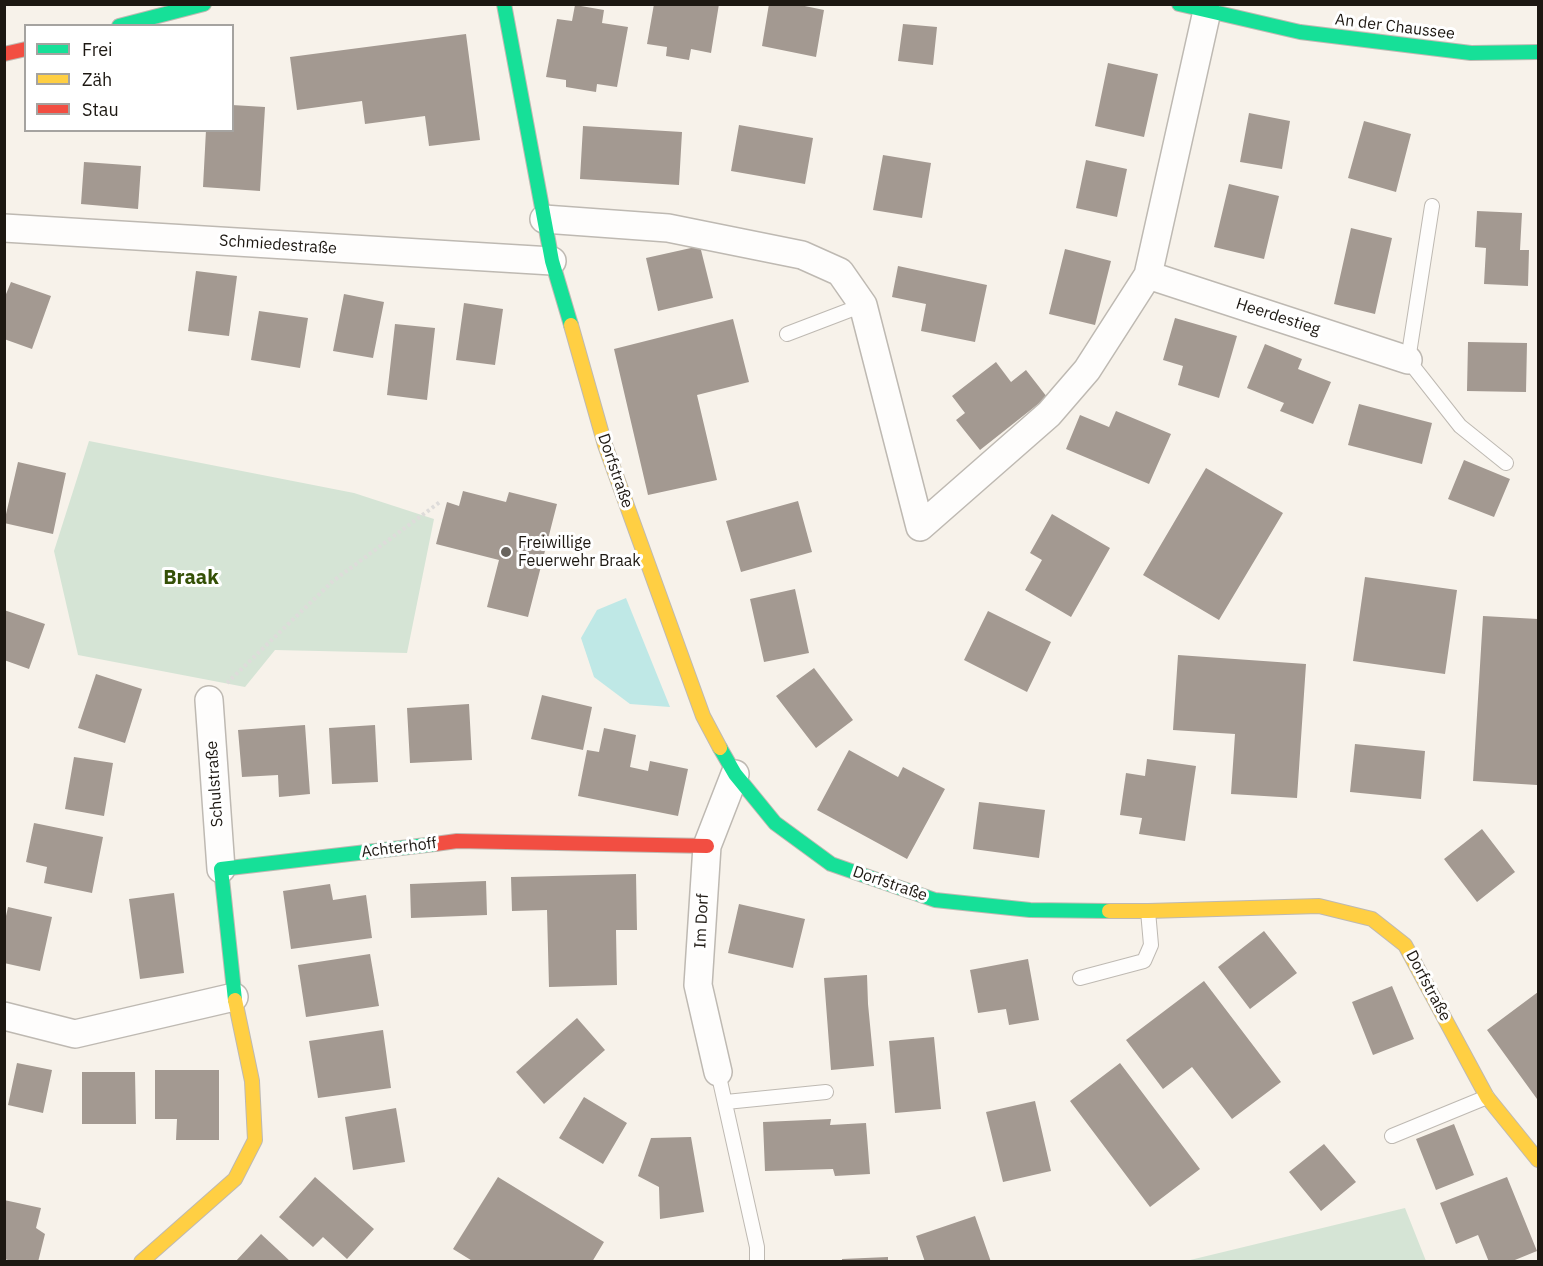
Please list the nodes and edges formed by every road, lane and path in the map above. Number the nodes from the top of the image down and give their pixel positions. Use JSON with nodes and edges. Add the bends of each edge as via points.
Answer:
{"nodes":[{"id":1,"x":204,"y":4,"type":"edge"},
{"id":2,"x":504,"y":4,"type":"edge"},
{"id":3,"x":1179,"y":4,"type":"edge"},
{"id":4,"x":1207,"y":11,"type":"junction"},
{"id":5,"x":127,"y":24,"type":"edge"},
{"id":6,"x":24,"y":49,"type":"edge"},
{"id":7,"x":1539,"y":52,"type":"edge"},
{"id":8,"x":4,"y":54,"type":"edge"},
{"id":9,"x":1432,"y":206,"type":"dead end"},
{"id":10,"x":544,"y":219,"type":"junction"},
{"id":11,"x":4,"y":228,"type":"edge"},
{"id":12,"x":552,"y":261,"type":"junction"},
{"id":13,"x":1148,"y":275,"type":"junction"},
{"id":14,"x":863,"y":305,"type":"junction"},
{"id":15,"x":787,"y":334,"type":"dead end"},
{"id":16,"x":1408,"y":360,"type":"junction"},
{"id":17,"x":1506,"y":463,"type":"dead end"},
{"id":18,"x":440,"y":502,"type":"dead end"},
{"id":19,"x":209,"y":700,"type":"joint"},
{"id":20,"x":735,"y":774,"type":"junction"},
{"id":21,"x":707,"y":846,"type":"junction"},
{"id":22,"x":221,"y":869,"type":"junction"},
{"id":23,"x":1148,"y":911,"type":"junction"},
{"id":24,"x":1080,"y":978,"type":"dead end"},
{"id":25,"x":234,"y":997,"type":"junction"},
{"id":26,"x":4,"y":1016,"type":"edge"},
{"id":27,"x":718,"y":1072,"type":"joint"},
{"id":28,"x":826,"y":1092,"type":"dead end"},
{"id":29,"x":1487,"y":1097,"type":"junction"},
{"id":30,"x":726,"y":1102,"type":"junction"},
{"id":31,"x":1392,"y":1136,"type":"dead end"},
{"id":32,"x":1539,"y":1160,"type":"edge"},
{"id":33,"x":141,"y":1262,"type":"edge"},
{"id":34,"x":757,"y":1262,"type":"edge"}],
"edges":[{"from":1,"to":5,"type":"street"},
{"from":2,"to":10,"type":"street","name":"Dorfstraße"},
{"from":3,"to":4,"type":"street","name":"An der Chaussee"},
{"from":4,"to":7,"type":"street","name":"An der Chaussee","via":[[1300,32],[1471,53]]},
{"from":4,"to":13,"type":"street"},
{"from":6,"to":8,"type":"street"},
{"from":9,"to":16,"type":"lane"},
{"from":10,"to":12,"type":"street","name":"Dorfstraße"},
{"from":10,"to":14,"type":"street","via":[[668,228],[801,255],[840,272]]},
{"from":11,"to":12,"type":"street","name":"Schmiedestraße"},
{"from":12,"to":20,"type":"street","name":"Dorfstraße","via":[[605,445],[703,716]]},
{"from":13,"to":14,"type":"street","via":[[1087,370],[1049,414],[920,527]]},
{"from":13,"to":16,"type":"street","name":"Heerdestieg"},
{"from":14,"to":15,"type":"lane"},
{"from":16,"to":17,"type":"lane","via":[[1460,426]]},
{"from":18,"to":19,"type":"path","via":[[333,581]]},
{"from":19,"to":22,"type":"street","name":"Schulstraße"},
{"from":20,"to":21,"type":"street","name":"Im Dorf"},
{"from":20,"to":23,"type":"street","name":"Dorfstraße","via":[[775,823],[831,864],[935,900],[1030,909]]},
{"from":21,"to":22,"type":"street","name":"Achterhoff","via":[[457,841]]},
{"from":21,"to":27,"type":"street","name":"Im Dorf","via":[[698,985]]},
{"from":22,"to":25,"type":"street"},
{"from":23,"to":24,"type":"lane","via":[[1151,945],[1144,961]]},
{"from":23,"to":29,"type":"street","name":"Dorfstraße","via":[[1319,906],[1372,919],[1406,945]]},
{"from":25,"to":26,"type":"street","via":[[75,1034]]},
{"from":25,"to":33,"type":"street","via":[[252,1081],[255,1140],[235,1179]]},
{"from":27,"to":30,"type":"lane"},
{"from":28,"to":30,"type":"lane"},
{"from":29,"to":31,"type":"lane"},
{"from":29,"to":32,"type":"street","name":"Dorfstraße"},
{"from":30,"to":34,"type":"lane"}]}
